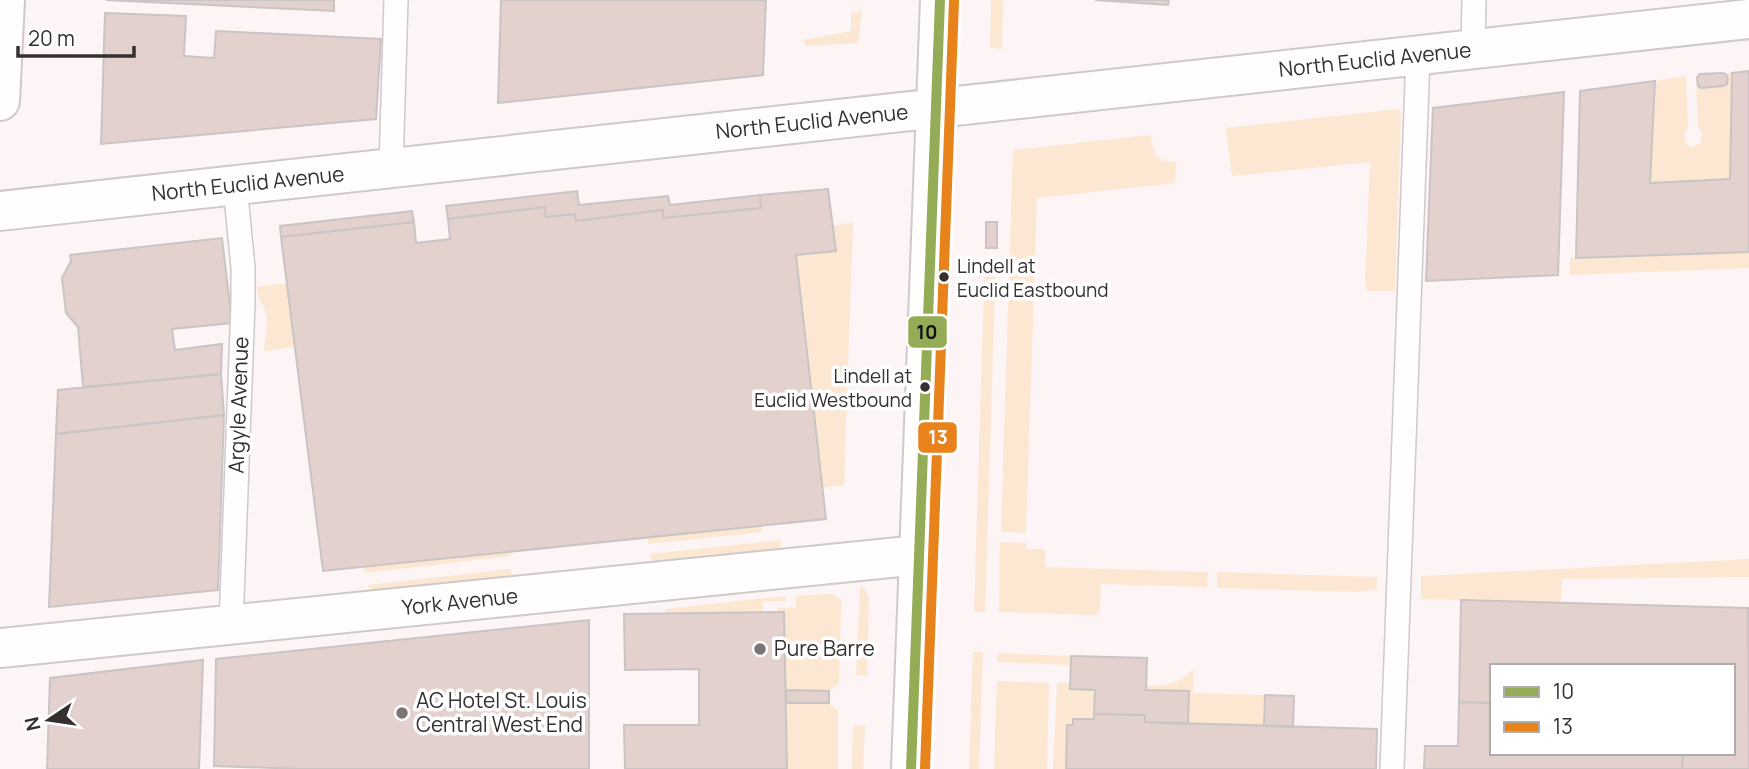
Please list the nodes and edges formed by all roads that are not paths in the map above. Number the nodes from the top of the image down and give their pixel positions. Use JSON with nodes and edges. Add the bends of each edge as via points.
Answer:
{"nodes":[{"id":1,"x":5,"y":0,"type":"edge"},
{"id":2,"x":396,"y":0,"type":"edge"},
{"id":3,"x":940,"y":0,"type":"edge"},
{"id":4,"x":1474,"y":0,"type":"edge"},
{"id":5,"x":1749,"y":19,"type":"edge"},
{"id":6,"x":1474,"y":49,"type":"junction"},
{"id":7,"x":1418,"y":55,"type":"junction"},
{"id":8,"x":0,"y":101,"type":"edge"},
{"id":9,"x":936,"y":108,"type":"junction"},
{"id":10,"x":391,"y":168,"type":"junction"},
{"id":11,"x":234,"y":185,"type":"junction"},
{"id":12,"x":0,"y":211,"type":"edge"},
{"id":13,"x":919,"y":555,"type":"junction"},
{"id":14,"x":231,"y":625,"type":"junction"},
{"id":15,"x":0,"y":648,"type":"edge"},
{"id":16,"x":911,"y":769,"type":"edge"},
{"id":17,"x":1392,"y":769,"type":"edge"}],
"edges":[{"from":1,"to":8,"type":"street"},
{"from":2,"to":10,"type":"lane"},
{"from":3,"to":9,"type":"street"},
{"from":4,"to":6,"type":"lane"},
{"from":5,"to":6,"type":"street","name":"North Euclid Avenue"},
{"from":6,"to":7,"type":"street","name":"North Euclid Avenue"},
{"from":7,"to":9,"type":"street","name":"North Euclid Avenue"},
{"from":7,"to":17,"type":"lane"},
{"from":9,"to":10,"type":"street","name":"North Euclid Avenue"},
{"from":9,"to":13,"type":"street"},
{"from":10,"to":11,"type":"street","name":"North Euclid Avenue"},
{"from":11,"to":12,"type":"street","name":"North Euclid Avenue"},
{"from":11,"to":14,"type":"lane","name":"Argyle Avenue","via":[[243,303]]},
{"from":13,"to":14,"type":"street","name":"York Avenue"},
{"from":13,"to":16,"type":"street"},
{"from":14,"to":15,"type":"street","name":"York Avenue"}]}
